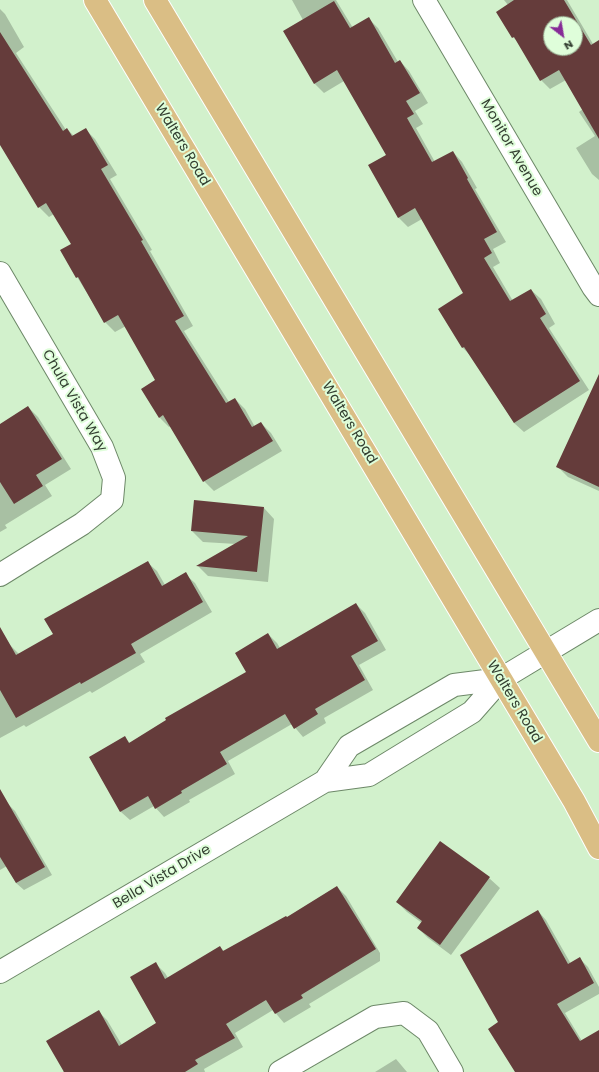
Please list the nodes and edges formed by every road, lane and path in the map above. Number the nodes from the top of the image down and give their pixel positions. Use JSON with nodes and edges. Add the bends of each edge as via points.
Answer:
{"nodes":[{"id":1,"x":95,"y":0,"type":"edge"},
{"id":2,"x":155,"y":0,"type":"edge"},
{"id":3,"x":424,"y":0,"type":"edge"},
{"id":4,"x":0,"y":273,"type":"edge"},
{"id":5,"x":599,"y":295,"type":"edge"},
{"id":6,"x":0,"y":575,"type":"edge"},
{"id":7,"x":599,"y":620,"type":"edge"},
{"id":8,"x":545,"y":652,"type":"junction"},
{"id":9,"x":501,"y":679,"type":"junction"},
{"id":10,"x":599,"y":741,"type":"edge"},
{"id":11,"x":325,"y":781,"type":"junction"},
{"id":12,"x":599,"y":848,"type":"edge"},
{"id":13,"x":0,"y":972,"type":"edge"},
{"id":14,"x":280,"y":1072,"type":"edge"},
{"id":15,"x":452,"y":1072,"type":"edge"}],
"edges":[{"from":1,"to":9,"type":"main road","name":"Walters Road"},
{"from":2,"to":8,"type":"main road"},
{"from":3,"to":5,"type":"street","name":"Monitor Avenue"},
{"from":4,"to":6,"type":"street","name":"Chula Vista Way","via":[[102,447],[114,478],[112,500],[82,524]]},
{"from":7,"to":8,"type":"street","name":"Bella Vista Drive"},
{"from":8,"to":9,"type":"street","name":"Bella Vista Drive"},
{"from":8,"to":10,"type":"main road"},
{"from":9,"to":11,"type":"street","name":"Bella Vista Drive","via":[[472,712],[368,774]]},
{"from":9,"to":11,"type":"street","name":"Bella Vista Drive","via":[[454,685],[349,746]]},
{"from":9,"to":12,"type":"main road","name":"Walters Road"},
{"from":11,"to":13,"type":"street","name":"Bella Vista Drive"},
{"from":14,"to":15,"type":"street","via":[[375,1017],[404,1013],[428,1031]]}]}
